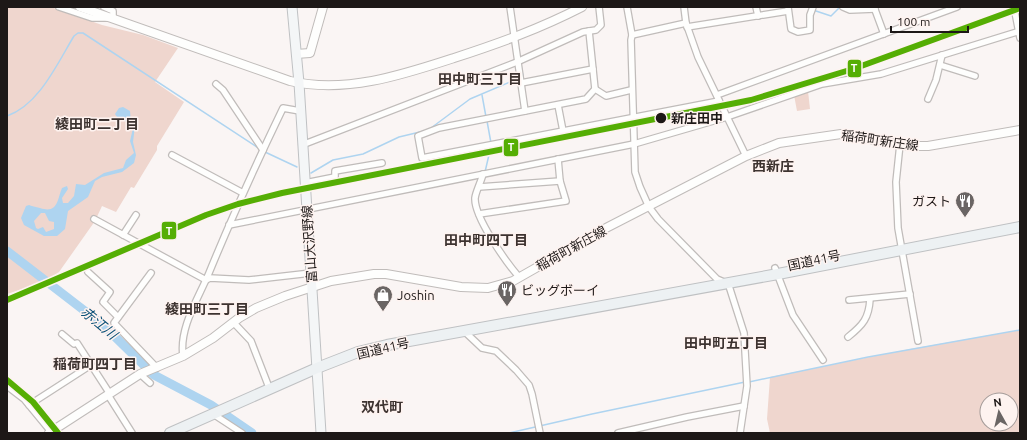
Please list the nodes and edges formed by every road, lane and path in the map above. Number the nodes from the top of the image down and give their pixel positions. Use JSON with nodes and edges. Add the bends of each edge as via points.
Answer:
{"nodes":[{"id":1,"x":59,"y":7,"type":"edge"},
{"id":2,"x":80,"y":7,"type":"edge"},
{"id":3,"x":108,"y":7,"type":"edge"},
{"id":4,"x":292,"y":7,"type":"edge"},
{"id":5,"x":323,"y":7,"type":"edge"},
{"id":6,"x":510,"y":7,"type":"edge"},
{"id":7,"x":582,"y":7,"type":"edge"},
{"id":8,"x":599,"y":7,"type":"edge"},
{"id":9,"x":627,"y":7,"type":"edge"},
{"id":10,"x":684,"y":7,"type":"edge"},
{"id":11,"x":756,"y":7,"type":"edge"},
{"id":12,"x":813,"y":7,"type":"edge"},
{"id":13,"x":843,"y":7,"type":"edge"},
{"id":14,"x":957,"y":7,"type":"edge"},
{"id":15,"x":1014,"y":7,"type":"edge"},
{"id":16,"x":874,"y":8,"type":"edge"},
{"id":17,"x":788,"y":9,"type":"edge"},
{"id":18,"x":758,"y":16,"type":"junction"},
{"id":19,"x":111,"y":19,"type":"junction"},
{"id":20,"x":686,"y":25,"type":"junction"},
{"id":21,"x":589,"y":32,"type":"junction"},
{"id":22,"x":884,"y":34,"type":"junction"},
{"id":23,"x":1020,"y":34,"type":"edge"},
{"id":24,"x":632,"y":35,"type":"junction"},
{"id":25,"x":514,"y":39,"type":"junction"},
{"id":26,"x":296,"y":54,"type":"junction"},
{"id":27,"x":942,"y":56,"type":"junction"},
{"id":28,"x":517,"y":62,"type":"junction"},
{"id":29,"x":940,"y":66,"type":"junction"},
{"id":30,"x":593,"y":69,"type":"junction"},
{"id":31,"x":975,"y":76,"type":"dead end"},
{"id":32,"x":299,"y":83,"type":"junction"},
{"id":33,"x":521,"y":83,"type":"junction"},
{"id":34,"x":216,"y":84,"type":"dead end"},
{"id":35,"x":595,"y":89,"type":"junction"},
{"id":36,"x":631,"y":90,"type":"junction"},
{"id":37,"x":718,"y":98,"type":"junction"},
{"id":38,"x":928,"y":99,"type":"dead end"},
{"id":39,"x":558,"y":105,"type":"junction"},
{"id":40,"x":300,"y":111,"type":"junction"},
{"id":41,"x":525,"y":111,"type":"junction"},
{"id":42,"x":727,"y":117,"type":"junction"},
{"id":43,"x":633,"y":118,"type":"junction"},
{"id":44,"x":1020,"y":130,"type":"edge"},
{"id":45,"x":563,"y":131,"type":"junction"},
{"id":46,"x":634,"y":144,"type":"junction"},
{"id":47,"x":900,"y":144,"type":"junction"},
{"id":48,"x":302,"y":145,"type":"junction"},
{"id":49,"x":263,"y":150,"type":"junction"},
{"id":50,"x":172,"y":155,"type":"dead end"},
{"id":51,"x":746,"y":156,"type":"junction"},
{"id":52,"x":558,"y":159,"type":"junction"},
{"id":53,"x":382,"y":163,"type":"dead end"},
{"id":54,"x":483,"y":174,"type":"junction"},
{"id":55,"x":560,"y":181,"type":"junction"},
{"id":56,"x":305,"y":183,"type":"junction"},
{"id":57,"x":479,"y":188,"type":"junction"},
{"id":58,"x":243,"y":193,"type":"junction"},
{"id":59,"x":649,"y":207,"type":"junction"},
{"id":60,"x":306,"y":210,"type":"junction"},
{"id":61,"x":479,"y":214,"type":"junction"},
{"id":62,"x":136,"y":215,"type":"dead end"},
{"id":63,"x":94,"y":219,"type":"dead end"},
{"id":64,"x":1020,"y":220,"type":"edge"},
{"id":65,"x":229,"y":225,"type":"junction"},
{"id":66,"x":1020,"y":227,"type":"edge"},
{"id":67,"x":123,"y":235,"type":"junction"},
{"id":68,"x":901,"y":246,"type":"junction"},
{"id":69,"x":776,"y":271,"type":"junction"},
{"id":70,"x":88,"y":272,"type":"dead end"},
{"id":71,"x":150,"y":273,"type":"dead end"},
{"id":72,"x":311,"y":273,"type":"junction"},
{"id":73,"x":519,"y":277,"type":"junction"},
{"id":74,"x":206,"y":280,"type":"junction"},
{"id":75,"x":722,"y":281,"type":"junction"},
{"id":76,"x":311,"y":288,"type":"junction"},
{"id":77,"x":910,"y":294,"type":"junction"},
{"id":78,"x":870,"y":299,"type":"junction"},
{"id":79,"x":849,"y":300,"type":"dead end"},
{"id":80,"x":118,"y":317,"type":"junction"},
{"id":81,"x":234,"y":323,"type":"junction"},
{"id":82,"x":464,"y":331,"type":"junction"},
{"id":83,"x":62,"y":334,"type":"dead end"},
{"id":84,"x":848,"y":338,"type":"dead end"},
{"id":85,"x":918,"y":341,"type":"dead end"},
{"id":86,"x":184,"y":356,"type":"junction"},
{"id":87,"x":823,"y":360,"type":"dead end"},
{"id":88,"x":91,"y":365,"type":"junction"},
{"id":89,"x":157,"y":368,"type":"junction"},
{"id":90,"x":317,"y":368,"type":"junction"},
{"id":91,"x":140,"y":374,"type":"junction"},
{"id":92,"x":150,"y":383,"type":"dead end"},
{"id":93,"x":7,"y":386,"type":"edge"},
{"id":94,"x":270,"y":390,"type":"junction"},
{"id":95,"x":109,"y":395,"type":"junction"},
{"id":96,"x":29,"y":405,"type":"junction"},
{"id":97,"x":744,"y":406,"type":"junction"},
{"id":98,"x":214,"y":414,"type":"junction"},
{"id":99,"x":50,"y":432,"type":"edge"},
{"id":100,"x":132,"y":433,"type":"edge"},
{"id":101,"x":170,"y":433,"type":"edge"},
{"id":102,"x":242,"y":433,"type":"edge"},
{"id":103,"x":321,"y":433,"type":"edge"},
{"id":104,"x":540,"y":433,"type":"edge"},
{"id":105,"x":618,"y":433,"type":"edge"},
{"id":106,"x":740,"y":433,"type":"edge"}],
"edges":[{"from":1,"to":19,"type":"street","via":[[92,18]]},
{"from":2,"to":19,"type":"main road"},
{"from":3,"to":19,"type":"street","via":[[113,11]]},
{"from":4,"to":26,"type":"main road","name":"富山大沢野線"},
{"from":5,"to":26,"type":"main road","via":[[310,53]]},
{"from":6,"to":25,"type":"street"},
{"from":7,"to":25,"type":"main road"},
{"from":8,"to":21,"type":"street","via":[[601,25]]},
{"from":9,"to":24,"type":"street"},
{"from":10,"to":20,"type":"street"},
{"from":11,"to":18,"type":"street"},
{"from":12,"to":17,"type":"street","via":[[810,14],[810,30],[798,32],[791,29]]},
{"from":13,"to":16,"type":"street","via":[[850,10]]},
{"from":14,"to":22,"type":"street"},
{"from":15,"to":23,"type":"street"},
{"from":16,"to":22,"type":"street"},
{"from":17,"to":18,"type":"street"},
{"from":18,"to":20,"type":"street"},
{"from":19,"to":32,"type":"main road"},
{"from":20,"to":24,"type":"street"},
{"from":20,"to":37,"type":"street"},
{"from":21,"to":28,"type":"street","via":[[582,32]]},
{"from":21,"to":30,"type":"street"},
{"from":22,"to":37,"type":"street"},
{"from":23,"to":27,"type":"street"},
{"from":24,"to":36,"type":"street"},
{"from":25,"to":28,"type":"street"},
{"from":25,"to":32,"type":"main road","via":[[383,79],[309,85]]},
{"from":26,"to":32,"type":"main road","name":"富山大沢野線"},
{"from":27,"to":29,"type":"street"},
{"from":27,"to":42,"type":"street","via":[[881,74],[822,84]]},
{"from":28,"to":33,"type":"street"},
{"from":28,"to":48,"type":"street"},
{"from":29,"to":31,"type":"street"},
{"from":29,"to":38,"type":"street"},
{"from":30,"to":33,"type":"street"},
{"from":30,"to":35,"type":"street"},
{"from":32,"to":40,"type":"main road","name":"富山大沢野線"},
{"from":33,"to":41,"type":"street"},
{"from":34,"to":49,"type":"street","via":[[223,90]]},
{"from":35,"to":36,"type":"street","via":[[606,96]]},
{"from":35,"to":39,"type":"street","via":[[586,99]]},
{"from":36,"to":43,"type":"street"},
{"from":37,"to":42,"type":"street"},
{"from":37,"to":43,"type":"street"},
{"from":39,"to":41,"type":"street"},
{"from":39,"to":45,"type":"street"},
{"from":40,"to":48,"type":"main road","name":"富山大沢野線"},
{"from":40,"to":49,"type":"street","via":[[283,108]]},
{"from":41,"to":45,"type":"street","via":[[439,128],[418,136],[422,158]]},
{"from":42,"to":46,"type":"street"},
{"from":42,"to":51,"type":"street"},
{"from":43,"to":45,"type":"street"},
{"from":43,"to":46,"type":"street"},
{"from":44,"to":47,"type":"main road","name":"稲荷町新庄線","via":[[928,146]]},
{"from":46,"to":52,"type":"street"},
{"from":46,"to":59,"type":"street","via":[[636,172]]},
{"from":47,"to":51,"type":"main road","name":"稲荷町新庄線","via":[[850,134],[827,135],[779,143]]},
{"from":47,"to":68,"type":"street","via":[[896,182]]},
{"from":48,"to":56,"type":"main road","name":"富山大沢野線"},
{"from":49,"to":58,"type":"street"},
{"from":50,"to":58,"type":"street"},
{"from":51,"to":59,"type":"main road","name":"稲荷町新庄線"},
{"from":52,"to":54,"type":"street"},
{"from":52,"to":55,"type":"street"},
{"from":53,"to":56,"type":"street","via":[[335,172],[336,177]]},
{"from":54,"to":57,"type":"street"},
{"from":54,"to":60,"type":"street"},
{"from":55,"to":57,"type":"street"},
{"from":55,"to":61,"type":"street","via":[[566,201]]},
{"from":56,"to":60,"type":"main road","name":"富山大沢野線"},
{"from":57,"to":61,"type":"street","via":[[475,198]]},
{"from":58,"to":65,"type":"street"},
{"from":59,"to":73,"type":"main road","name":"稲荷町新庄線"},
{"from":59,"to":75,"type":"street","via":[[658,219]]},
{"from":60,"to":65,"type":"street"},
{"from":60,"to":72,"type":"main road","name":"富山大沢野線"},
{"from":61,"to":73,"type":"street","via":[[498,249]]},
{"from":62,"to":67,"type":"street"},
{"from":63,"to":67,"type":"street"},
{"from":64,"to":68,"type":"highway","name":"国道41号"},
{"from":65,"to":74,"type":"street"},
{"from":66,"to":68,"type":"highway","name":"国道41号"},
{"from":67,"to":74,"type":"street"},
{"from":68,"to":69,"type":"highway","name":"国道41号"},
{"from":68,"to":77,"type":"street"},
{"from":69,"to":75,"type":"highway","name":"国道41号"},
{"from":69,"to":87,"type":"street","via":[[793,315]]},
{"from":70,"to":80,"type":"street","via":[[110,292],[103,302]]},
{"from":71,"to":80,"type":"street"},
{"from":72,"to":74,"type":"street","via":[[249,280]]},
{"from":72,"to":76,"type":"main road","name":"富山大沢野線"},
{"from":73,"to":76,"type":"main road","name":"稲荷町新庄線","via":[[488,288],[460,287],[404,276],[374,274],[331,281]]},
{"from":74,"to":86,"type":"street","via":[[188,321],[182,346]]},
{"from":75,"to":82,"type":"highway","name":"国道41号"},
{"from":75,"to":97,"type":"street","via":[[744,333],[748,386]]},
{"from":76,"to":81,"type":"main road","name":"稲荷町新庄線","via":[[256,308]]},
{"from":76,"to":90,"type":"main road","name":"富山大沢野線"},
{"from":77,"to":78,"type":"street"},
{"from":77,"to":85,"type":"street"},
{"from":78,"to":79,"type":"street"},
{"from":78,"to":84,"type":"street","via":[[869,312],[860,328]]},
{"from":80,"to":89,"type":"street","via":[[114,323]]},
{"from":81,"to":86,"type":"main road","name":"稲荷町新庄線"},
{"from":81,"to":94,"type":"street","via":[[251,341]]},
{"from":82,"to":90,"type":"highway","name":"国道41号","via":[[358,352]]},
{"from":82,"to":104,"type":"street","via":[[482,348],[496,351],[529,385]]},
{"from":83,"to":88,"type":"street","via":[[74,344],[77,343]]},
{"from":86,"to":89,"type":"main road","name":"稲荷町新庄線"},
{"from":88,"to":95,"type":"street"},
{"from":88,"to":96,"type":"street"},
{"from":89,"to":91,"type":"main road","name":"稲荷町新庄線"},
{"from":90,"to":94,"type":"highway","name":"国道41号"},
{"from":90,"to":103,"type":"main road","name":"富山大沢野線"},
{"from":91,"to":92,"type":"street"},
{"from":91,"to":95,"type":"main road","name":"稲荷町新庄線"},
{"from":93,"to":96,"type":"street"},
{"from":94,"to":98,"type":"highway","name":"国道41号"},
{"from":95,"to":99,"type":"main road","name":"稲荷町新庄線"},
{"from":95,"to":100,"type":"street"},
{"from":96,"to":99,"type":"street"},
{"from":97,"to":105,"type":"street"},
{"from":97,"to":106,"type":"street"},
{"from":98,"to":101,"type":"highway","name":"国道41号"},
{"from":98,"to":102,"type":"street"}]}
